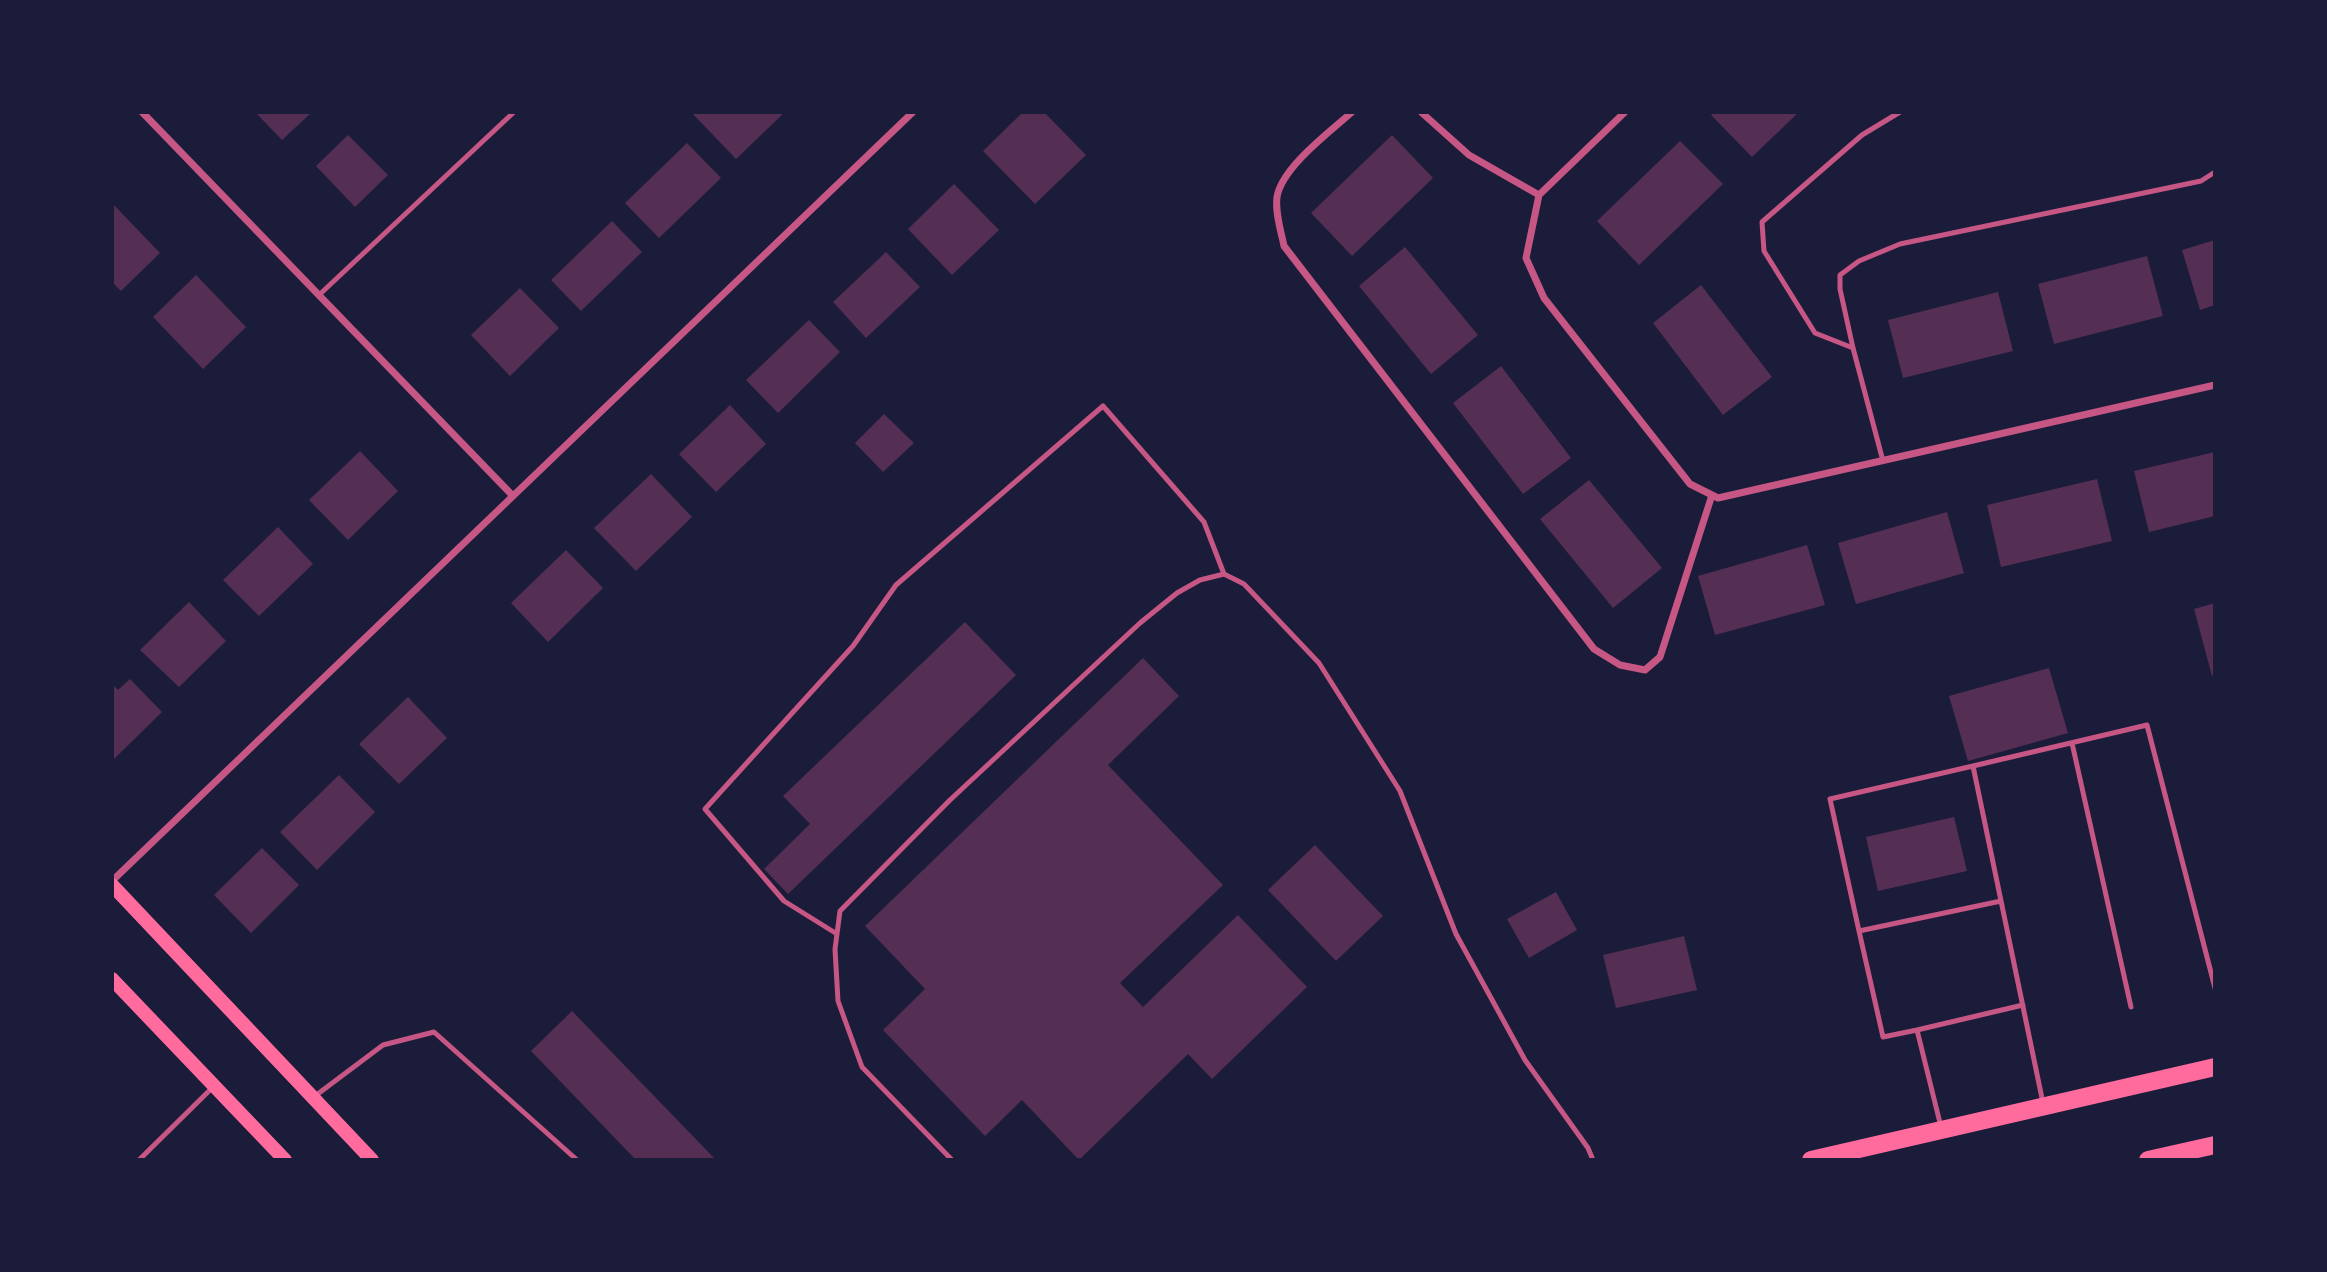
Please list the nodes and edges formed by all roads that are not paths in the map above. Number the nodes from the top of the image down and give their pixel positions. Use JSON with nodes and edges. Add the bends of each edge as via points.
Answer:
{"nodes":[{"id":1,"x":142,"y":112,"type":"edge"},
{"id":2,"x":514,"y":112,"type":"edge"},
{"id":3,"x":1352,"y":112,"type":"edge"},
{"id":4,"x":1421,"y":112,"type":"edge"},
{"id":5,"x":1625,"y":112,"type":"edge"},
{"id":6,"x":1900,"y":112,"type":"edge"},
{"id":7,"x":909,"y":113,"type":"edge"},
{"id":8,"x":2215,"y":172,"type":"edge"},
{"id":9,"x":1539,"y":195,"type":"junction"},
{"id":10,"x":319,"y":295,"type":"junction"},
{"id":11,"x":1853,"y":348,"type":"junction"},
{"id":12,"x":2215,"y":385,"type":"edge"},
{"id":13,"x":1883,"y":461,"type":"junction"},
{"id":14,"x":1712,"y":495,"type":"junction"},
{"id":15,"x":513,"y":496,"type":"junction"},
{"id":16,"x":1224,"y":574,"type":"junction"},
{"id":17,"x":2072,"y":743,"type":"junction"},
{"id":18,"x":1973,"y":766,"type":"junction"},
{"id":19,"x":112,"y":883,"type":"edge"},
{"id":20,"x":2001,"y":901,"type":"junction"},
{"id":21,"x":1859,"y":931,"type":"junction"},
{"id":22,"x":837,"y":934,"type":"junction"},
{"id":23,"x":112,"y":979,"type":"edge"},
{"id":24,"x":2215,"y":988,"type":"edge"},
{"id":25,"x":2023,"y":1005,"type":"junction"},
{"id":26,"x":2131,"y":1007,"type":"dead end"},
{"id":27,"x":1917,"y":1030,"type":"junction"},
{"id":28,"x":2215,"y":1067,"type":"edge"},
{"id":29,"x":214,"y":1086,"type":"junction"},
{"id":30,"x":312,"y":1098,"type":"junction"},
{"id":31,"x":2044,"y":1107,"type":"junction"},
{"id":32,"x":1942,"y":1130,"type":"junction"},
{"id":33,"x":2215,"y":1145,"type":"edge"},
{"id":34,"x":139,"y":1160,"type":"edge"},
{"id":35,"x":285,"y":1160,"type":"edge"},
{"id":36,"x":372,"y":1160,"type":"edge"},
{"id":37,"x":577,"y":1160,"type":"edge"},
{"id":38,"x":952,"y":1160,"type":"edge"},
{"id":39,"x":1593,"y":1160,"type":"edge"},
{"id":40,"x":1811,"y":1160,"type":"edge"},
{"id":41,"x":2148,"y":1160,"type":"edge"}],
"edges":[{"from":1,"to":10,"type":"street"},
{"from":2,"to":10,"type":"lane"},
{"from":3,"to":14,"type":"street","via":[[1285,177],[1277,197],[1284,246],[1594,649],[1620,664],[1645,670],[1660,657]]},
{"from":4,"to":9,"type":"street","via":[[1469,155]]},
{"from":5,"to":9,"type":"street"},
{"from":6,"to":11,"type":"lane","via":[[1862,135],[1762,222],[1764,251],[1815,333]]},
{"from":7,"to":15,"type":"street"},
{"from":8,"to":11,"type":"lane","via":[[2201,181],[1900,244],[1859,261],[1840,275]]},
{"from":9,"to":14,"type":"street","via":[[1526,258],[1544,298],[1690,484]]},
{"from":10,"to":15,"type":"street"},
{"from":11,"to":13,"type":"lane"},
{"from":12,"to":13,"type":"street"},
{"from":13,"to":14,"type":"street","via":[[1718,498]]},
{"from":15,"to":19,"type":"street"},
{"from":16,"to":22,"type":"lane","via":[[1177,593],[1129,632],[854,897],[841,911]]},
{"from":16,"to":22,"type":"lane","via":[[1204,522],[1103,406],[896,585],[853,646],[705,809],[784,901]]},
{"from":16,"to":39,"type":"lane","via":[[1244,584],[1319,663],[1400,791],[1456,934],[1525,1060]]},
{"from":17,"to":18,"type":"lane"},
{"from":17,"to":24,"type":"lane","via":[[2147,725]]},
{"from":17,"to":26,"type":"lane"},
{"from":18,"to":20,"type":"lane"},
{"from":18,"to":21,"type":"lane","via":[[1830,799]]},
{"from":19,"to":30,"type":"main road"},
{"from":20,"to":21,"type":"lane"},
{"from":20,"to":25,"type":"lane"},
{"from":21,"to":27,"type":"lane","via":[[1883,1037]]},
{"from":22,"to":38,"type":"lane","via":[[838,1001],[862,1067]]},
{"from":23,"to":29,"type":"main road"},
{"from":25,"to":27,"type":"lane"},
{"from":25,"to":31,"type":"lane"},
{"from":27,"to":32,"type":"lane"},
{"from":28,"to":31,"type":"main road"},
{"from":29,"to":34,"type":"lane"},
{"from":29,"to":35,"type":"main road"},
{"from":30,"to":36,"type":"main road"},
{"from":30,"to":37,"type":"lane","via":[[383,1045],[434,1032]]},
{"from":31,"to":32,"type":"main road"},
{"from":32,"to":40,"type":"main road"},
{"from":33,"to":41,"type":"main road"}]}
